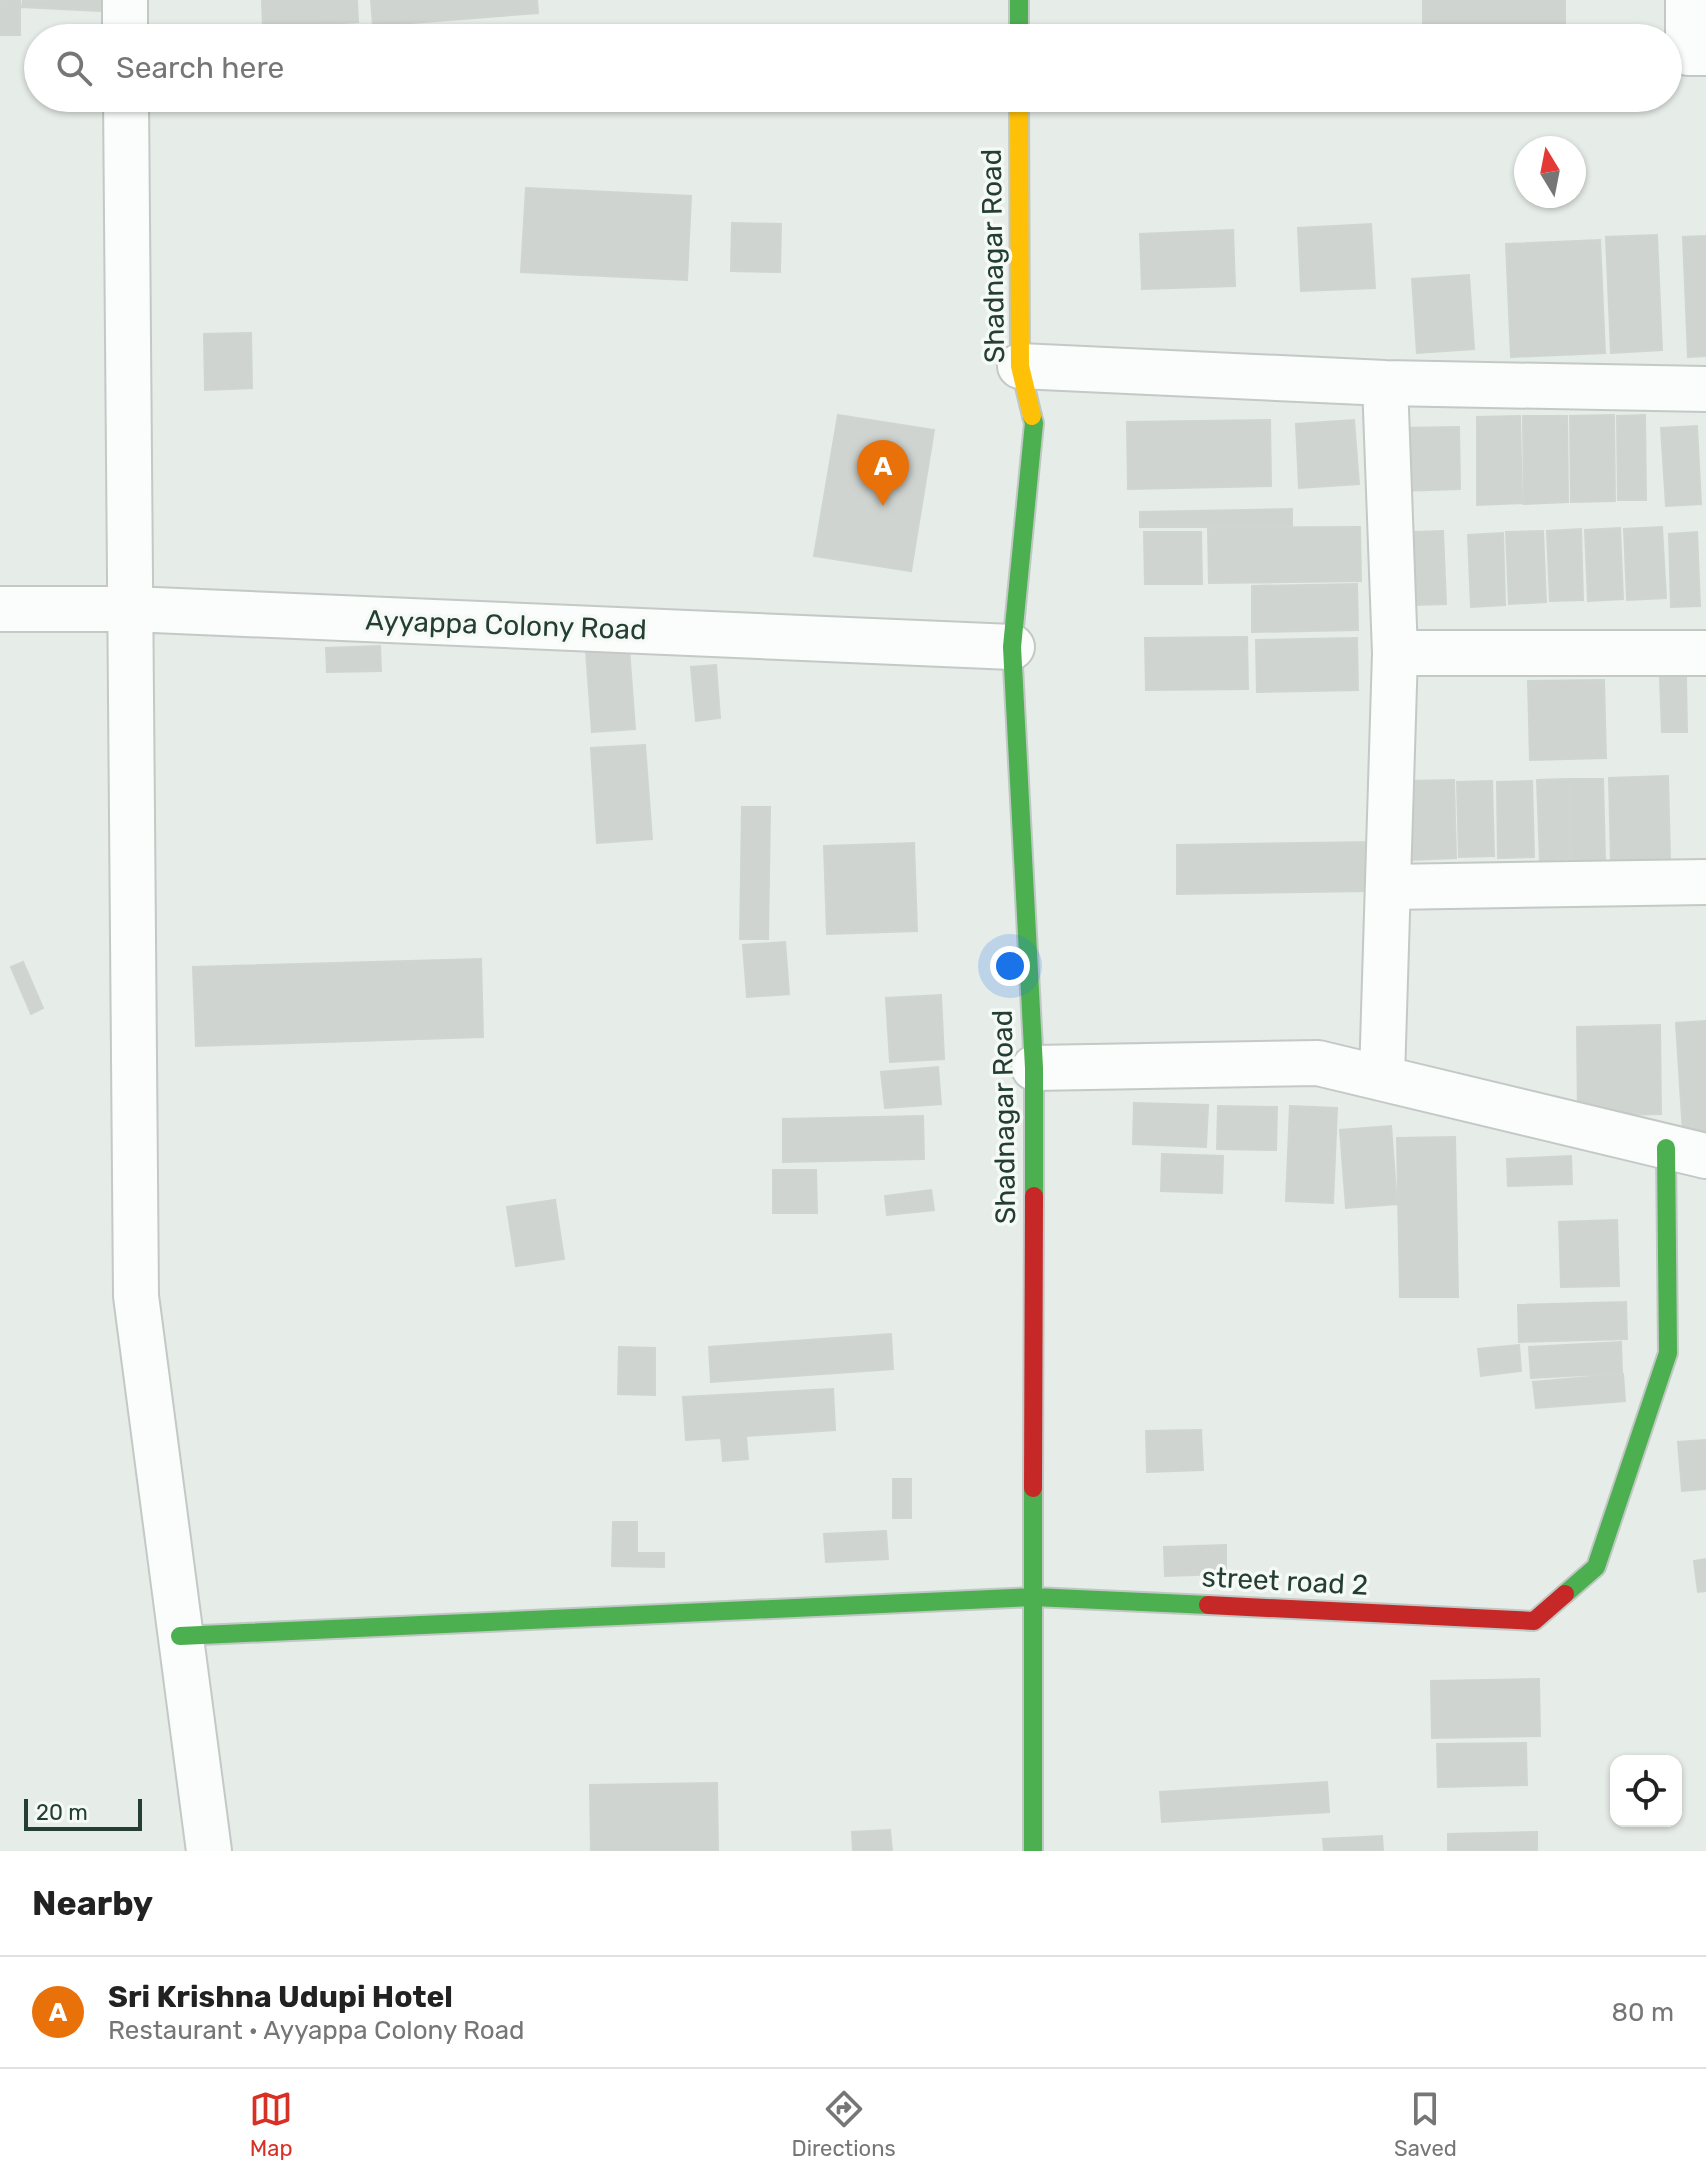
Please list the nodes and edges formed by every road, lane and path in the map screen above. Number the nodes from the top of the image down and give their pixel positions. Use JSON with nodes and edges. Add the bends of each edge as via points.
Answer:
{"nodes":[{"id":1,"x":125,"y":0,"type":"edge"},
{"id":2,"x":1019,"y":0,"type":"edge"},
{"id":3,"x":1688,"y":0,"type":"edge"},
{"id":4,"x":125,"y":24,"type":"edge"},
{"id":5,"x":1019,"y":24,"type":"edge"},
{"id":6,"x":1706,"y":53,"type":"edge"},
{"id":7,"x":126,"y":112,"type":"edge"},
{"id":8,"x":1019,"y":112,"type":"edge"},
{"id":9,"x":1020,"y":366,"type":"junction"},
{"id":10,"x":1385,"y":383,"type":"junction"},
{"id":11,"x":1706,"y":389,"type":"edge"},
{"id":12,"x":0,"y":609,"type":"edge"},
{"id":13,"x":131,"y":609,"type":"junction"},
{"id":14,"x":1012,"y":647,"type":"junction"},
{"id":15,"x":1395,"y":653,"type":"junction"},
{"id":16,"x":1706,"y":653,"type":"edge"},
{"id":17,"x":1706,"y":882,"type":"edge"},
{"id":18,"x":1388,"y":887,"type":"junction"},
{"id":19,"x":1034,"y":1068,"type":"junction"},
{"id":20,"x":1382,"y":1077,"type":"junction"},
{"id":21,"x":1686,"y":1152,"type":"edge"},
{"id":22,"x":1034,"y":1597,"type":"junction"},
{"id":23,"x":180,"y":1636,"type":"junction"},
{"id":24,"x":209,"y":1851,"type":"edge"},
{"id":25,"x":1033,"y":1851,"type":"edge"}],
"edges":[{"from":1,"to":4,"type":"street"},
{"from":2,"to":5,"type":"street"},
{"from":3,"to":6,"type":"street","via":[[1688,53]]},
{"from":7,"to":13,"type":"street"},
{"from":8,"to":9,"type":"street","name":"Shadnagar Road"},
{"from":9,"to":10,"type":"street"},
{"from":9,"to":14,"type":"street","name":"Shadnagar Road","via":[[1034,423]]},
{"from":10,"to":11,"type":"street"},
{"from":10,"to":15,"type":"street"},
{"from":12,"to":13,"type":"street","name":"Ayyappa Colony Road"},
{"from":13,"to":14,"type":"street","name":"Ayyappa Colony Road"},
{"from":13,"to":23,"type":"street","via":[[136,1296]]},
{"from":14,"to":19,"type":"street","name":"Shadnagar Road"},
{"from":15,"to":16,"type":"street"},
{"from":15,"to":18,"type":"street"},
{"from":17,"to":18,"type":"street"},
{"from":18,"to":20,"type":"street"},
{"from":19,"to":20,"type":"street","via":[[1318,1063]]},
{"from":19,"to":22,"type":"street","name":"Shadnagar Road"},
{"from":20,"to":21,"type":"street"},
{"from":21,"to":22,"type":"street","name":"street road 2","via":[[1668,1353],[1596,1567],[1534,1621]]},
{"from":22,"to":23,"type":"street","name":"street road 2"},
{"from":22,"to":25,"type":"street","name":"Shadnagar Road"},
{"from":23,"to":24,"type":"street"}]}
